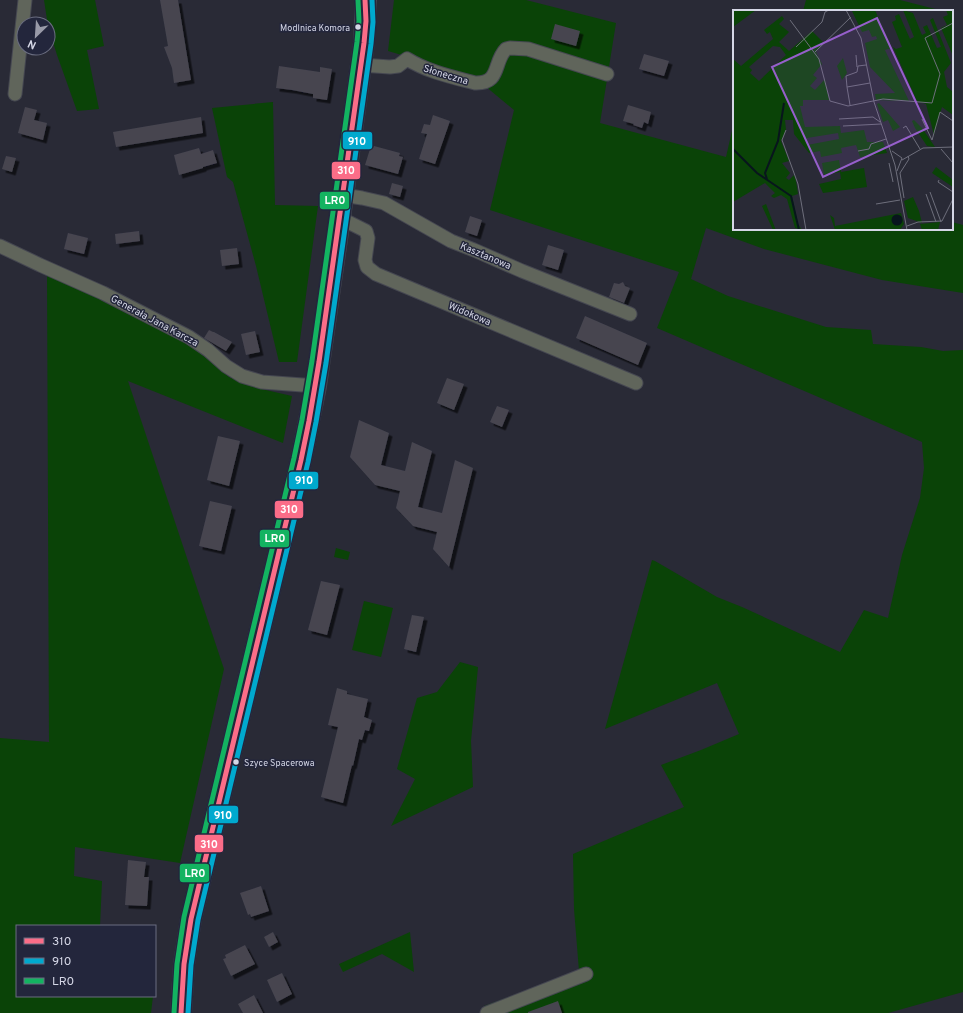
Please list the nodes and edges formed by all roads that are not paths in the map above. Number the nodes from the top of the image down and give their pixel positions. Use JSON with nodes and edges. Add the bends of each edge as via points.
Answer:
{"nodes":[{"id":1,"x":25,"y":0,"type":"edge"},
{"id":2,"x":366,"y":0,"type":"edge"},
{"id":3,"x":361,"y":65,"type":"junction"},
{"id":4,"x":607,"y":74,"type":"dead end"},
{"id":5,"x":15,"y":94,"type":"dead end"},
{"id":6,"x":343,"y":195,"type":"junction"},
{"id":7,"x":340,"y":218,"type":"junction"},
{"id":8,"x":0,"y":246,"type":"edge"},
{"id":9,"x":630,"y":314,"type":"dead end"},
{"id":10,"x":636,"y":382,"type":"dead end"},
{"id":11,"x":316,"y":386,"type":"junction"},
{"id":12,"x":586,"y":974,"type":"dead end"},
{"id":13,"x":181,"y":1013,"type":"edge"},
{"id":14,"x":487,"y":1013,"type":"edge"}],
"edges":[{"from":1,"to":5,"type":"street"},
{"from":2,"to":3,"type":"main road"},
{"from":3,"to":4,"type":"street","name":"Słoneczna","via":[[398,66],[407,59],[436,73],[481,83],[491,79],[495,74],[502,53],[506,49],[520,48]]},
{"from":3,"to":6,"type":"main road"},
{"from":6,"to":7,"type":"main road"},
{"from":6,"to":9,"type":"street","name":"Kasztanowa","via":[[384,203],[452,241]]},
{"from":7,"to":10,"type":"street","name":"Widokowa","via":[[366,231],[368,238],[365,260],[367,267],[376,274]]},
{"from":7,"to":11,"type":"main road"},
{"from":8,"to":11,"type":"street","name":"Generała Jana Karcza","via":[[104,293],[189,337],[242,376],[262,382]]},
{"from":11,"to":13,"type":"main road","via":[[301,460],[191,919],[184,964]]},
{"from":12,"to":14,"type":"street"}]}
